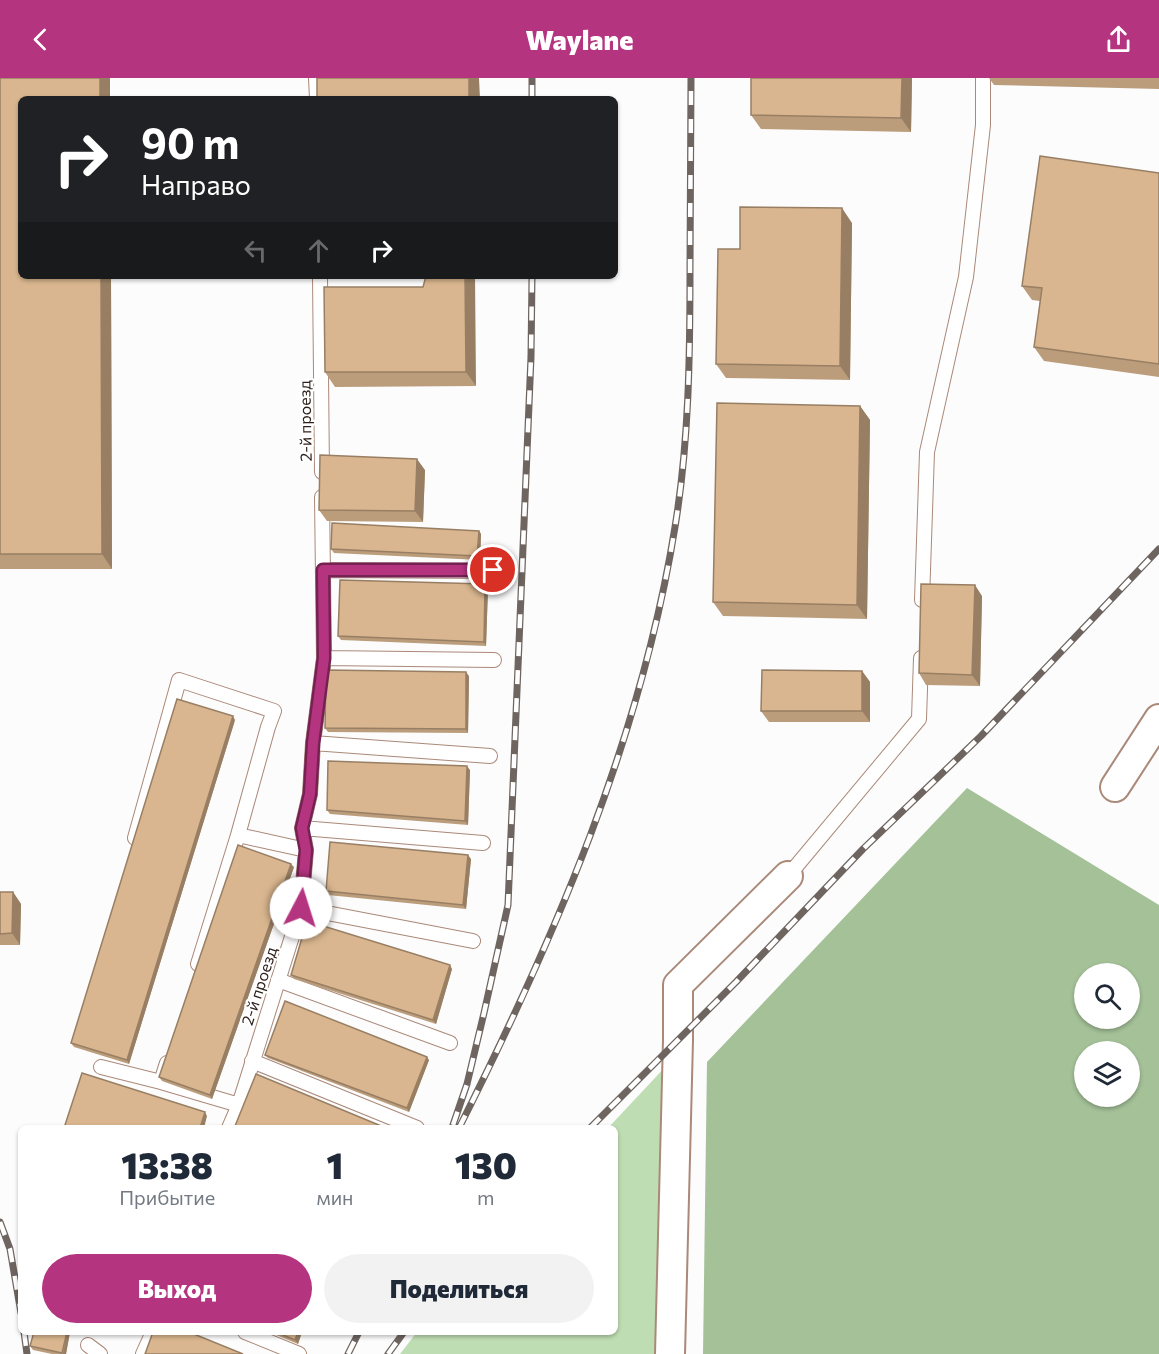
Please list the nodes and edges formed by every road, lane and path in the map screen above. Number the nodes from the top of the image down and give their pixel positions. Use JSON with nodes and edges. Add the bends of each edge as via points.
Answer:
{"nodes":[{"id":1,"x":316,"y":78,"type":"edge"},
{"id":2,"x":982,"y":78,"type":"edge"},
{"id":3,"x":317,"y":96,"type":"edge"},
{"id":4,"x":320,"y":279,"type":"edge"},
{"id":5,"x":323,"y":570,"type":"junction"},
{"id":6,"x":493,"y":570,"type":"dead end"},
{"id":7,"x":922,"y":615,"type":"edge"},
{"id":8,"x":921,"y":649,"type":"edge"},
{"id":9,"x":324,"y":658,"type":"junction"},
{"id":10,"x":494,"y":660,"type":"dead end"},
{"id":11,"x":1159,"y":719,"type":"edge"},
{"id":12,"x":313,"y":743,"type":"junction"},
{"id":13,"x":490,"y":756,"type":"dead end"},
{"id":14,"x":1115,"y":787,"type":"dead end"},
{"id":15,"x":302,"y":828,"type":"junction"},
{"id":16,"x":238,"y":835,"type":"junction"},
{"id":17,"x":483,"y":843,"type":"dead end"},
{"id":18,"x":306,"y":850,"type":"junction"},
{"id":19,"x":130,"y":853,"type":"edge"},
{"id":20,"x":788,"y":876,"type":"joint"},
{"id":21,"x":301,"y":908,"type":"junction"},
{"id":22,"x":473,"y":941,"type":"dead end"},
{"id":23,"x":278,"y":980,"type":"junction"},
{"id":24,"x":192,"y":981,"type":"edge"},
{"id":25,"x":450,"y":1042,"type":"dead end"},
{"id":26,"x":171,"y":1048,"type":"edge"},
{"id":27,"x":252,"y":1061,"type":"junction"},
{"id":28,"x":101,"y":1067,"type":"dead end"},
{"id":29,"x":160,"y":1082,"type":"junction"},
{"id":30,"x":239,"y":1105,"type":"junction"},
{"id":31,"x":230,"y":1125,"type":"edge"},
{"id":32,"x":410,"y":1125,"type":"edge"},
{"id":33,"x":152,"y":1335,"type":"edge"},
{"id":34,"x":252,"y":1335,"type":"edge"},
{"id":35,"x":88,"y":1346,"type":"dead end"},
{"id":36,"x":100,"y":1354,"type":"edge"},
{"id":37,"x":143,"y":1354,"type":"edge"},
{"id":38,"x":299,"y":1354,"type":"edge"},
{"id":39,"x":670,"y":1354,"type":"edge"}],
"edges":[{"from":1,"to":3,"type":"lane"},
{"from":2,"to":7,"type":"lane","via":[[983,125],[966,277],[927,452]]},
{"from":4,"to":5,"type":"lane","name":"2-й проезд"},
{"from":5,"to":6,"type":"lane"},
{"from":5,"to":9,"type":"lane","name":"2-й проезд"},
{"from":8,"to":20,"type":"lane","via":[[919,719]]},
{"from":9,"to":10,"type":"lane"},
{"from":9,"to":12,"type":"lane","name":"2-й проезд"},
{"from":11,"to":14,"type":"street"},
{"from":12,"to":13,"type":"lane"},
{"from":12,"to":15,"type":"lane","name":"2-й проезд","via":[[310,794]]},
{"from":15,"to":17,"type":"lane"},
{"from":15,"to":18,"type":"lane","name":"2-й проезд"},
{"from":16,"to":18,"type":"lane"},
{"from":16,"to":19,"type":"lane","via":[[274,711],[179,680]]},
{"from":16,"to":24,"type":"lane"},
{"from":18,"to":21,"type":"lane","name":"2-й проезд"},
{"from":20,"to":39,"type":"street","via":[[678,985]]},
{"from":21,"to":22,"type":"lane"},
{"from":21,"to":23,"type":"lane","name":"2-й проезд"},
{"from":23,"to":25,"type":"lane"},
{"from":23,"to":27,"type":"lane","name":"2-й проезд"},
{"from":26,"to":29,"type":"lane"},
{"from":27,"to":30,"type":"lane","name":"2-й проезд"},
{"from":27,"to":32,"type":"lane"},
{"from":28,"to":29,"type":"lane"},
{"from":29,"to":30,"type":"lane"},
{"from":30,"to":31,"type":"lane","name":"2-й проезд"},
{"from":33,"to":37,"type":"lane"},
{"from":34,"to":38,"type":"lane"},
{"from":35,"to":36,"type":"lane"}]}
